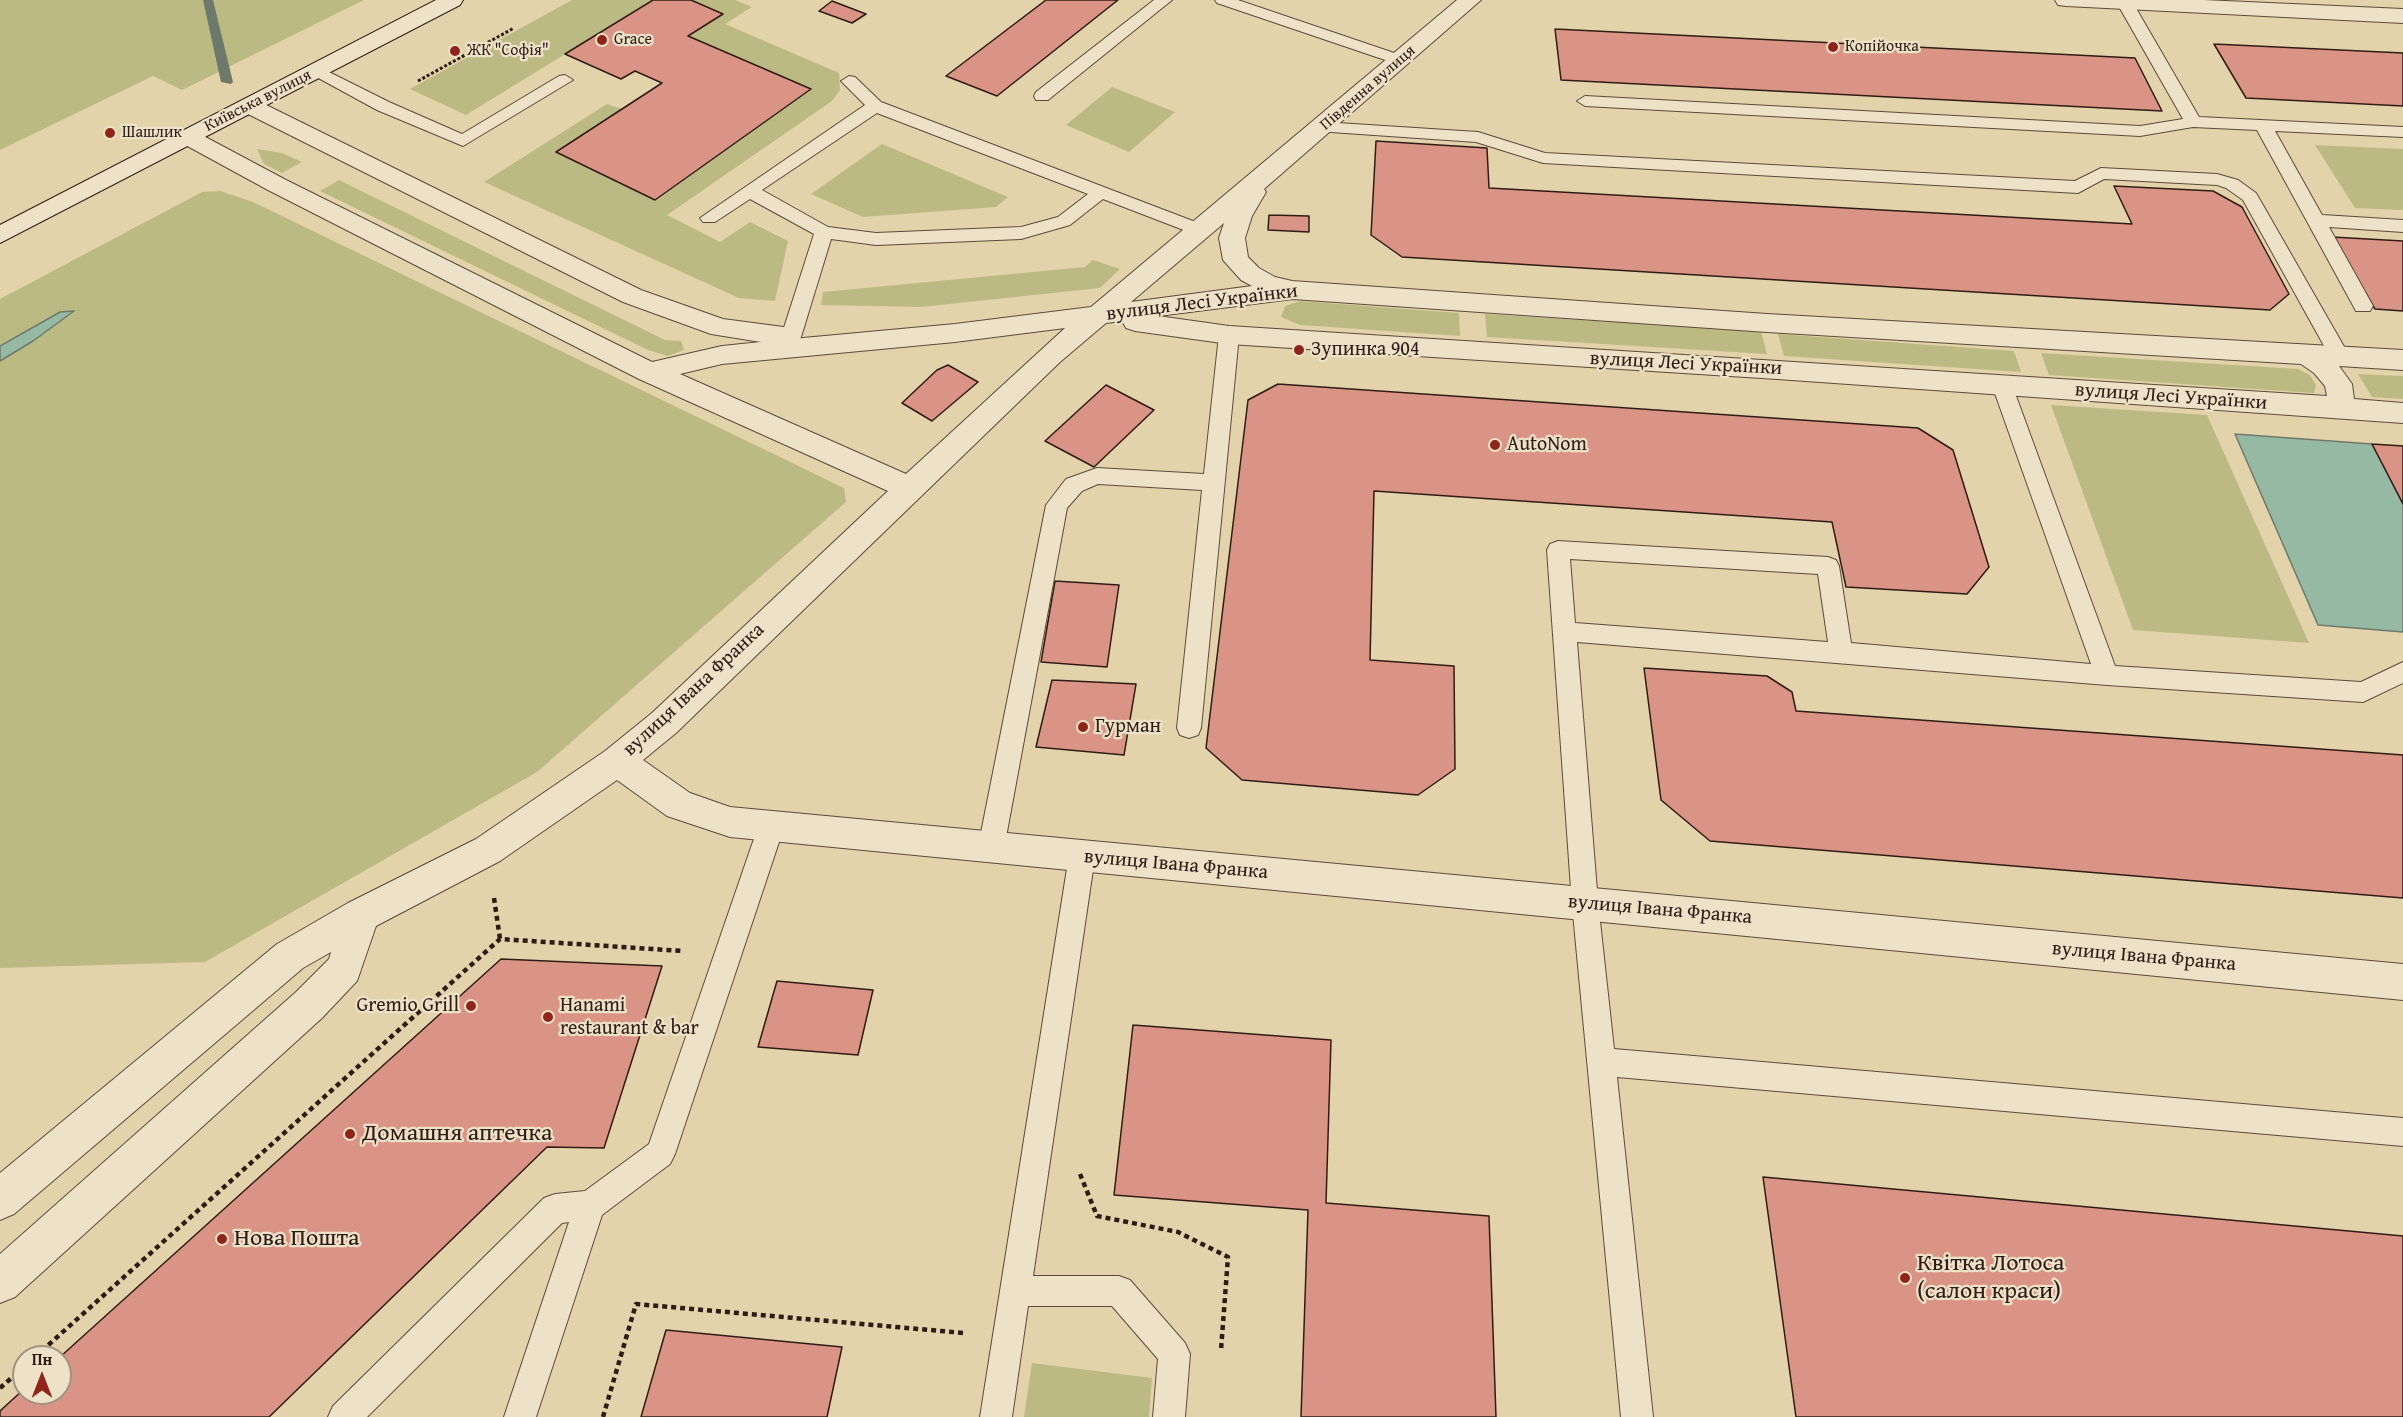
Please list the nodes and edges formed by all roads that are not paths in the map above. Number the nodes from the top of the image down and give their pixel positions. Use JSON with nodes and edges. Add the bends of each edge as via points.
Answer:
{"nodes":[{"id":1,"x":452,"y":0,"type":"edge"},
{"id":2,"x":1164,"y":0,"type":"edge"},
{"id":3,"x":1223,"y":0,"type":"edge"},
{"id":4,"x":1470,"y":0,"type":"edge"},
{"id":5,"x":2066,"y":0,"type":"edge"},
{"id":6,"x":2125,"y":3,"type":"junction"},
{"id":7,"x":2403,"y":15,"type":"edge"},
{"id":8,"x":1400,"y":60,"type":"junction"},
{"id":9,"x":317,"y":71,"type":"junction"},
{"id":10,"x":565,"y":80,"type":"dead end"},
{"id":11,"x":849,"y":81,"type":"dead end"},
{"id":12,"x":1042,"y":96,"type":"dead end"},
{"id":13,"x":1585,"y":101,"type":"dead end"},
{"id":14,"x":250,"y":106,"type":"junction"},
{"id":15,"x":874,"y":106,"type":"junction"},
{"id":16,"x":2193,"y":122,"type":"junction"},
{"id":17,"x":2263,"y":125,"type":"junction"},
{"id":18,"x":1322,"y":128,"type":"junction"},
{"id":19,"x":2403,"y":132,"type":"edge"},
{"id":20,"x":188,"y":137,"type":"junction"},
{"id":21,"x":1265,"y":176,"type":"junction"},
{"id":22,"x":750,"y":191,"type":"junction"},
{"id":23,"x":1101,"y":192,"type":"junction"},
{"id":24,"x":709,"y":218,"type":"dead end"},
{"id":25,"x":2316,"y":220,"type":"junction"},
{"id":26,"x":2403,"y":226,"type":"edge"},
{"id":27,"x":1200,"y":230,"type":"junction"},
{"id":28,"x":824,"y":232,"type":"junction"},
{"id":29,"x":0,"y":235,"type":"edge"},
{"id":30,"x":1293,"y":290,"type":"junction"},
{"id":31,"x":2363,"y":306,"type":"dead end"},
{"id":32,"x":1095,"y":316,"type":"junction"},
{"id":33,"x":1229,"y":335,"type":"junction"},
{"id":34,"x":791,"y":337,"type":"junction"},
{"id":35,"x":1284,"y":339,"type":"junction"},
{"id":36,"x":836,"y":342,"type":"junction"},
{"id":37,"x":2307,"y":354,"type":"junction"},
{"id":38,"x":2340,"y":357,"type":"junction"},
{"id":39,"x":2403,"y":360,"type":"edge"},
{"id":40,"x":649,"y":372,"type":"junction"},
{"id":41,"x":2002,"y":385,"type":"junction"},
{"id":42,"x":2330,"y":408,"type":"junction"},
{"id":43,"x":2403,"y":413,"type":"edge"},
{"id":44,"x":1214,"y":483,"type":"junction"},
{"id":45,"x":909,"y":488,"type":"junction"},
{"id":46,"x":1564,"y":632,"type":"junction"},
{"id":47,"x":1841,"y":652,"type":"junction"},
{"id":48,"x":2403,"y":672,"type":"edge"},
{"id":49,"x":2107,"y":675,"type":"junction"},
{"id":50,"x":1189,"y":728,"type":"dead end"},
{"id":51,"x":617,"y":761,"type":"junction"},
{"id":52,"x":771,"y":827,"type":"junction"},
{"id":53,"x":991,"y":848,"type":"junction"},
{"id":54,"x":1082,"y":856,"type":"junction"},
{"id":55,"x":1585,"y":903,"type":"junction"},
{"id":56,"x":361,"y":915,"type":"junction"},
{"id":57,"x":2403,"y":982,"type":"edge"},
{"id":58,"x":1602,"y":1062,"type":"junction"},
{"id":59,"x":2403,"y":1132,"type":"edge"},
{"id":60,"x":0,"y":1200,"type":"edge"},
{"id":61,"x":590,"y":1205,"type":"junction"},
{"id":62,"x":0,"y":1282,"type":"edge"},
{"id":63,"x":1015,"y":1291,"type":"junction"},
{"id":64,"x":344,"y":1417,"type":"edge"},
{"id":65,"x":520,"y":1417,"type":"edge"},
{"id":66,"x":996,"y":1417,"type":"edge"},
{"id":67,"x":1169,"y":1417,"type":"edge"},
{"id":68,"x":1637,"y":1417,"type":"edge"}],
"edges":[{"from":1,"to":9,"type":"street","name":"Київська вулиця"},
{"from":2,"to":12,"type":"lane"},
{"from":3,"to":8,"type":"lane"},
{"from":4,"to":8,"type":"street","name":"Південна вулиця"},
{"from":5,"to":6,"type":"street"},
{"from":6,"to":7,"type":"street"},
{"from":6,"to":16,"type":"lane"},
{"from":8,"to":18,"type":"street","name":"Південна вулиця"},
{"from":9,"to":10,"type":"lane","via":[[383,106],[463,141]]},
{"from":9,"to":14,"type":"street","name":"Київська вулиця"},
{"from":11,"to":15,"type":"lane"},
{"from":13,"to":16,"type":"lane","via":[[2140,131]]},
{"from":14,"to":20,"type":"street","name":"Київська вулиця"},
{"from":14,"to":34,"type":"street","via":[[632,296],[720,328]]},
{"from":15,"to":22,"type":"lane"},
{"from":15,"to":23,"type":"lane"},
{"from":16,"to":17,"type":"lane"},
{"from":17,"to":19,"type":"lane"},
{"from":17,"to":25,"type":"lane"},
{"from":18,"to":21,"type":"street","name":"Південна вулиця"},
{"from":18,"to":38,"type":"lane","via":[[1478,137],[1543,158],[2078,187],[2101,173],[2217,180],[2232,184],[2250,197]]},
{"from":20,"to":29,"type":"street","name":"Київська вулиця"},
{"from":20,"to":40,"type":"street"},
{"from":21,"to":27,"type":"street","name":"Південна вулиця"},
{"from":21,"to":30,"type":"street","name":"Південна вулиця","via":[[1239,216],[1232,238],[1236,260],[1268,284]]},
{"from":22,"to":24,"type":"lane"},
{"from":22,"to":28,"type":"lane"},
{"from":23,"to":27,"type":"lane"},
{"from":23,"to":28,"type":"lane","via":[[1064,220],[1021,233],[876,239]]},
{"from":25,"to":26,"type":"lane"},
{"from":25,"to":31,"type":"lane"},
{"from":27,"to":32,"type":"street","name":"Південна вулиця"},
{"from":28,"to":34,"type":"lane"},
{"from":30,"to":32,"type":"street","name":"вулиця Лесі Українки"},
{"from":30,"to":35,"type":"street","via":[[1272,301],[1265,313],[1269,326]]},
{"from":30,"to":37,"type":"street","name":"вулиця Лесі Українки","via":[[1779,324]]},
{"from":32,"to":33,"type":"street","name":"вулиця Лесі Українки"},
{"from":32,"to":36,"type":"street"},
{"from":32,"to":45,"type":"street","name":"вулиця Івана Франка","via":[[1020,381]]},
{"from":33,"to":35,"type":"street","name":"вулиця Лесі Українки"},
{"from":33,"to":44,"type":"lane"},
{"from":34,"to":36,"type":"street"},
{"from":35,"to":41,"type":"street","name":"вулиця Лесі Українки"},
{"from":36,"to":40,"type":"street","via":[[722,355]]},
{"from":37,"to":38,"type":"street","name":"вулиця Лесі Українки"},
{"from":37,"to":42,"type":"street","via":[[2324,366],[2338,384],[2341,398]]},
{"from":38,"to":39,"type":"street","name":"вулиця Лесі Українки"},
{"from":40,"to":45,"type":"street"},
{"from":41,"to":42,"type":"street","name":"вулиця Лесі Українки"},
{"from":41,"to":49,"type":"lane"},
{"from":42,"to":43,"type":"street","name":"вулиця Лесі Українки"},
{"from":44,"to":50,"type":"lane"},
{"from":44,"to":53,"type":"lane","via":[[1097,476],[1074,485],[1057,505]]},
{"from":45,"to":51,"type":"street","name":"вулиця Івана Франка","via":[[664,723]]},
{"from":46,"to":47,"type":"lane"},
{"from":46,"to":47,"type":"lane","via":[[1558,550],[1828,566]]},
{"from":46,"to":55,"type":"lane"},
{"from":47,"to":49,"type":"lane"},
{"from":48,"to":49,"type":"lane","via":[[2363,692]]},
{"from":51,"to":52,"type":"street","name":"вулиця Івана Франка","via":[[679,805],[730,822]]},
{"from":51,"to":56,"type":"street","via":[[488,850]]},
{"from":52,"to":53,"type":"street","name":"вулиця Івана Франка"},
{"from":52,"to":61,"type":"lane","via":[[660,1154]]},
{"from":53,"to":54,"type":"street","name":"вулиця Івана Франка"},
{"from":54,"to":55,"type":"street","name":"вулиця Івана Франка"},
{"from":54,"to":63,"type":"lane"},
{"from":55,"to":57,"type":"street","name":"вулиця Івана Франка"},
{"from":55,"to":58,"type":"lane"},
{"from":56,"to":60,"type":"street","via":[[290,956]]},
{"from":56,"to":62,"type":"street","via":[[344,969]]},
{"from":58,"to":59,"type":"lane"},
{"from":58,"to":68,"type":"lane"},
{"from":61,"to":64,"type":"lane","via":[[555,1209]]},
{"from":61,"to":65,"type":"lane"},
{"from":63,"to":66,"type":"lane"},
{"from":63,"to":67,"type":"lane","via":[[1119,1291],[1174,1354]]}]}
